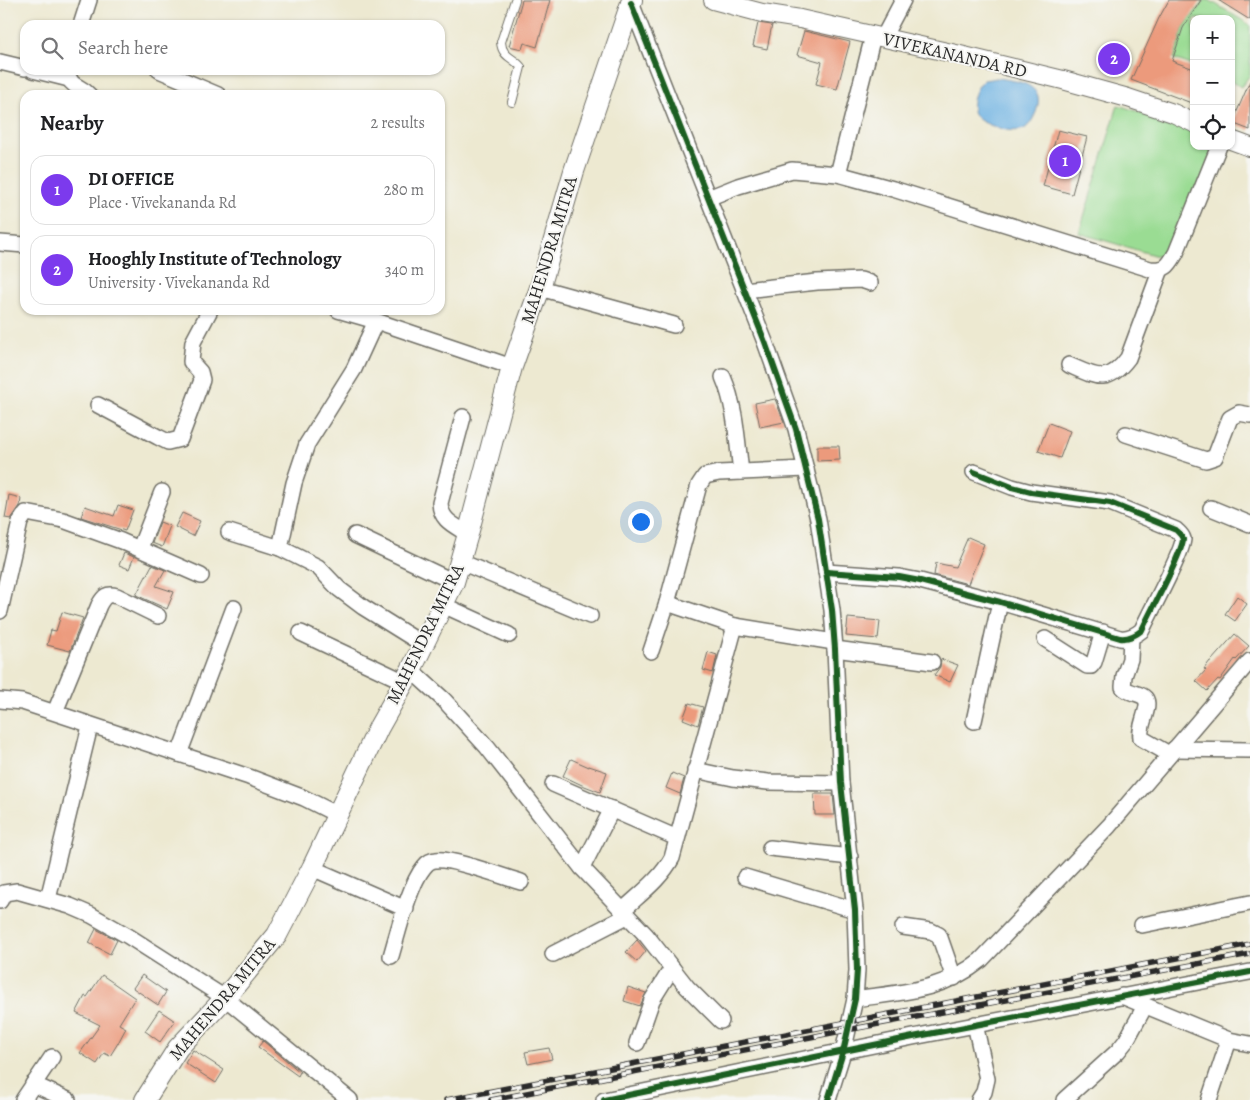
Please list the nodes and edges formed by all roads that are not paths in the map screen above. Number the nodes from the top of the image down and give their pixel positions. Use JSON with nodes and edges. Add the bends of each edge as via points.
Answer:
{"nodes":[{"id":1,"x":89,"y":0,"type":"edge"},
{"id":2,"x":515,"y":0,"type":"edge"},
{"id":3,"x":713,"y":0,"type":"edge"},
{"id":4,"x":902,"y":0,"type":"edge"},
{"id":5,"x":632,"y":1,"type":"edge"},
{"id":6,"x":83,"y":20,"type":"edge"},
{"id":7,"x":878,"y":37,"type":"junction"},
{"id":8,"x":0,"y":62,"type":"edge"},
{"id":9,"x":20,"y":67,"type":"edge"},
{"id":10,"x":68,"y":75,"type":"edge"},
{"id":11,"x":172,"y":75,"type":"edge"},
{"id":12,"x":82,"y":90,"type":"edge"},
{"id":13,"x":206,"y":90,"type":"edge"},
{"id":14,"x":512,"y":102,"type":"dead end"},
{"id":15,"x":1190,"y":121,"type":"edge"},
{"id":16,"x":1235,"y":141,"type":"edge"},
{"id":17,"x":1250,"y":147,"type":"edge"},
{"id":18,"x":1217,"y":150,"type":"edge"},
{"id":19,"x":838,"y":174,"type":"junction"},
{"id":20,"x":708,"y":198,"type":"junction"},
{"id":21,"x":0,"y":243,"type":"edge"},
{"id":22,"x":20,"y":245,"type":"edge"},
{"id":23,"x":1161,"y":270,"type":"junction"},
{"id":24,"x":870,"y":283,"type":"dead end"},
{"id":25,"x":540,"y":288,"type":"junction"},
{"id":26,"x":744,"y":290,"type":"junction"},
{"id":27,"x":207,"y":315,"type":"edge"},
{"id":28,"x":355,"y":315,"type":"edge"},
{"id":29,"x":376,"y":321,"type":"junction"},
{"id":30,"x":674,"y":325,"type":"dead end"},
{"id":31,"x":1069,"y":365,"type":"dead end"},
{"id":32,"x":512,"y":367,"type":"junction"},
{"id":33,"x":723,"y":377,"type":"dead end"},
{"id":34,"x":98,"y":405,"type":"dead end"},
{"id":35,"x":1250,"y":416,"type":"edge"},
{"id":36,"x":463,"y":417,"type":"dead end"},
{"id":37,"x":1126,"y":434,"type":"dead end"},
{"id":38,"x":806,"y":469,"type":"junction"},
{"id":39,"x":742,"y":472,"type":"junction"},
{"id":40,"x":974,"y":472,"type":"dead end"},
{"id":41,"x":162,"y":492,"type":"dead end"},
{"id":42,"x":1211,"y":508,"type":"dead end"},
{"id":43,"x":1250,"y":524,"type":"edge"},
{"id":44,"x":229,"y":532,"type":"dead end"},
{"id":45,"x":468,"y":534,"type":"junction"},
{"id":46,"x":356,"y":535,"type":"dead end"},
{"id":47,"x":140,"y":548,"type":"junction"},
{"id":48,"x":280,"y":548,"type":"junction"},
{"id":49,"x":461,"y":562,"type":"junction"},
{"id":50,"x":826,"y":572,"type":"junction"},
{"id":51,"x":201,"y":576,"type":"dead end"},
{"id":52,"x":454,"y":582,"type":"junction"},
{"id":53,"x":1000,"y":602,"type":"junction"},
{"id":54,"x":667,"y":603,"type":"junction"},
{"id":55,"x":443,"y":605,"type":"junction"},
{"id":56,"x":234,"y":608,"type":"dead end"},
{"id":57,"x":0,"y":611,"type":"edge"},
{"id":58,"x":158,"y":616,"type":"dead end"},
{"id":59,"x":590,"y":616,"type":"dead end"},
{"id":60,"x":735,"y":626,"type":"junction"},
{"id":61,"x":1103,"y":632,"type":"junction"},
{"id":62,"x":301,"y":633,"type":"dead end"},
{"id":63,"x":509,"y":634,"type":"dead end"},
{"id":64,"x":1131,"y":637,"type":"junction"},
{"id":65,"x":1045,"y":639,"type":"dead end"},
{"id":66,"x":424,"y":645,"type":"junction"},
{"id":67,"x":835,"y":645,"type":"junction"},
{"id":68,"x":651,"y":651,"type":"dead end"},
{"id":69,"x":1250,"y":661,"type":"edge"},
{"id":70,"x":932,"y":662,"type":"dead end"},
{"id":71,"x":408,"y":676,"type":"junction"},
{"id":72,"x":0,"y":686,"type":"edge"},
{"id":73,"x":6,"y":700,"type":"edge"},
{"id":74,"x":55,"y":712,"type":"junction"},
{"id":75,"x":974,"y":721,"type":"dead end"},
{"id":76,"x":90,"y":726,"type":"junction"},
{"id":77,"x":1250,"y":750,"type":"edge"},
{"id":78,"x":1172,"y":752,"type":"junction"},
{"id":79,"x":179,"y":754,"type":"junction"},
{"id":80,"x":695,"y":770,"type":"junction"},
{"id":81,"x":841,"y":783,"type":"junction"},
{"id":82,"x":554,"y":784,"type":"dead end"},
{"id":83,"x":612,"y":809,"type":"junction"},
{"id":84,"x":336,"y":814,"type":"junction"},
{"id":85,"x":677,"y":838,"type":"junction"},
{"id":86,"x":770,"y":848,"type":"dead end"},
{"id":87,"x":850,"y":857,"type":"junction"},
{"id":88,"x":312,"y":868,"type":"junction"},
{"id":89,"x":582,"y":868,"type":"junction"},
{"id":90,"x":745,"y":877,"type":"dead end"},
{"id":91,"x":521,"y":882,"type":"dead end"},
{"id":92,"x":48,"y":899,"type":"junction"},
{"id":93,"x":0,"y":901,"type":"edge"},
{"id":94,"x":1250,"y":903,"type":"edge"},
{"id":95,"x":406,"y":909,"type":"junction"},
{"id":96,"x":855,"y":910,"type":"junction"},
{"id":97,"x":625,"y":913,"type":"junction"},
{"id":98,"x":1142,"y":925,"type":"dead end"},
{"id":99,"x":903,"y":927,"type":"dead end"},
{"id":100,"x":553,"y":954,"type":"dead end"},
{"id":101,"x":391,"y":956,"type":"dead end"},
{"id":102,"x":672,"y":968,"type":"junction"},
{"id":103,"x":1250,"y":972,"type":"edge"},
{"id":104,"x":954,"y":978,"type":"junction"},
{"id":105,"x":1122,"y":996,"type":"junction"},
{"id":106,"x":225,"y":998,"type":"junction"},
{"id":107,"x":855,"y":999,"type":"junction"},
{"id":108,"x":1145,"y":1006,"type":"junction"},
{"id":109,"x":721,"y":1021,"type":"dead end"},
{"id":110,"x":975,"y":1024,"type":"junction"},
{"id":111,"x":1230,"y":1040,"type":"junction"},
{"id":112,"x":637,"y":1042,"type":"dead end"},
{"id":113,"x":1250,"y":1044,"type":"edge"},
{"id":114,"x":844,"y":1052,"type":"junction"},
{"id":115,"x":52,"y":1057,"type":"dead end"},
{"id":116,"x":33,"y":1084,"type":"junction"},
{"id":117,"x":831,"y":1098,"type":"edge"},
{"id":118,"x":24,"y":1100,"type":"edge"},
{"id":119,"x":68,"y":1100,"type":"edge"},
{"id":120,"x":145,"y":1100,"type":"edge"},
{"id":121,"x":350,"y":1100,"type":"edge"},
{"id":122,"x":604,"y":1100,"type":"edge"},
{"id":123,"x":979,"y":1100,"type":"edge"},
{"id":124,"x":1064,"y":1100,"type":"edge"},
{"id":125,"x":1209,"y":1100,"type":"edge"}],
"edges":[{"from":1,"to":6,"type":"street"},
{"from":2,"to":14,"type":"lane","via":[[501,42],[504,54],[521,67]]},
{"from":3,"to":7,"type":"street","name":"VIVEKANANDA RD"},
{"from":4,"to":7,"type":"street"},
{"from":5,"to":20,"type":"street"},
{"from":5,"to":25,"type":"main road","name":"MAHENDRA MITRA","via":[[574,171]]},
{"from":7,"to":15,"type":"street","name":"VIVEKANANDA RD","via":[[1063,80],[1128,98]]},
{"from":7,"to":19,"type":"street"},
{"from":8,"to":9,"type":"street"},
{"from":10,"to":12,"type":"street","via":[[74,86]]},
{"from":11,"to":13,"type":"street"},
{"from":16,"to":17,"type":"street"},
{"from":18,"to":23,"type":"street","via":[[1176,253],[1169,265]]},
{"from":19,"to":20,"type":"street","via":[[792,170]]},
{"from":19,"to":23,"type":"street"},
{"from":20,"to":26,"type":"street"},
{"from":21,"to":22,"type":"street"},
{"from":23,"to":31,"type":"street","via":[[1128,358],[1122,366],[1109,376],[1094,377]]},
{"from":24,"to":26,"type":"street","via":[[861,280],[817,282]]},
{"from":25,"to":30,"type":"street"},
{"from":25,"to":32,"type":"main road","name":"MAHENDRA MITRA"},
{"from":26,"to":38,"type":"street","via":[[796,429]]},
{"from":27,"to":34,"type":"street","via":[[192,342],[191,362],[202,380],[180,439],[168,442],[158,438]]},
{"from":28,"to":29,"type":"street"},
{"from":29,"to":32,"type":"street"},
{"from":29,"to":48,"type":"street","via":[[354,369],[308,444],[294,483]]},
{"from":32,"to":45,"type":"main road","name":"MAHENDRA MITRA"},
{"from":33,"to":39,"type":"street","via":[[733,409]]},
{"from":35,"to":37,"type":"street","via":[[1239,413],[1230,418],[1215,457],[1206,460]]},
{"from":36,"to":45,"type":"street","via":[[440,503],[443,517]]},
{"from":38,"to":39,"type":"street"},
{"from":38,"to":50,"type":"street"},
{"from":39,"to":54,"type":"street","via":[[705,476],[699,485]]},
{"from":40,"to":64,"type":"street","via":[[1031,492],[1110,504],[1176,530],[1181,535],[1179,553],[1142,630]]},
{"from":41,"to":47,"type":"street"},
{"from":42,"to":43,"type":"street"},
{"from":44,"to":48,"type":"street"},
{"from":45,"to":49,"type":"main road","name":"MAHENDRA MITRA"},
{"from":46,"to":52,"type":"street"},
{"from":47,"to":51,"type":"street"},
{"from":47,"to":57,"type":"street","via":[[63,520],[26,513],[20,522]]},
{"from":48,"to":66,"type":"street","via":[[318,567],[355,601]]},
{"from":49,"to":52,"type":"main road","name":"MAHENDRA MITRA"},
{"from":49,"to":59,"type":"street"},
{"from":50,"to":53,"type":"street","via":[[899,577]]},
{"from":50,"to":67,"type":"street"},
{"from":52,"to":55,"type":"main road","name":"MAHENDRA MITRA"},
{"from":53,"to":61,"type":"street"},
{"from":53,"to":75,"type":"street"},
{"from":54,"to":60,"type":"street"},
{"from":54,"to":68,"type":"street"},
{"from":55,"to":63,"type":"street"},
{"from":55,"to":66,"type":"main road","name":"MAHENDRA MITRA"},
{"from":56,"to":79,"type":"street"},
{"from":58,"to":74,"type":"street","via":[[117,596],[104,597]]},
{"from":60,"to":67,"type":"street"},
{"from":60,"to":80,"type":"street"},
{"from":61,"to":64,"type":"street","via":[[1120,638]]},
{"from":61,"to":65,"type":"street","via":[[1091,666]]},
{"from":62,"to":71,"type":"street"},
{"from":64,"to":78,"type":"street","via":[[1123,687],[1142,696],[1148,704],[1139,730],[1141,738]]},
{"from":66,"to":71,"type":"main road","name":"MAHENDRA MITRA"},
{"from":67,"to":70,"type":"street"},
{"from":67,"to":81,"type":"street"},
{"from":69,"to":78,"type":"street"},
{"from":71,"to":84,"type":"main road","name":"MAHENDRA MITRA"},
{"from":71,"to":89,"type":"street","via":[[444,700],[487,747]]},
{"from":72,"to":73,"type":"street"},
{"from":73,"to":74,"type":"street"},
{"from":74,"to":76,"type":"street"},
{"from":76,"to":79,"type":"street"},
{"from":76,"to":92,"type":"street"},
{"from":77,"to":78,"type":"street"},
{"from":78,"to":104,"type":"street","via":[[1109,826],[988,953]]},
{"from":79,"to":84,"type":"street","via":[[275,786]]},
{"from":80,"to":81,"type":"street","via":[[768,782]]},
{"from":80,"to":85,"type":"street"},
{"from":81,"to":87,"type":"street"},
{"from":82,"to":83,"type":"street"},
{"from":83,"to":85,"type":"street"},
{"from":83,"to":89,"type":"street"},
{"from":84,"to":88,"type":"main road","name":"MAHENDRA MITRA"},
{"from":85,"to":97,"type":"street","via":[[666,869]]},
{"from":86,"to":87,"type":"street"},
{"from":87,"to":96,"type":"street"},
{"from":88,"to":95,"type":"street"},
{"from":88,"to":106,"type":"main road","name":"MAHENDRA MITRA","via":[[277,935]]},
{"from":89,"to":97,"type":"street"},
{"from":90,"to":96,"type":"street"},
{"from":91,"to":95,"type":"street","via":[[450,861],[435,860],[422,868]]},
{"from":92,"to":93,"type":"street","via":[[10,891],[4,893]]},
{"from":92,"to":106,"type":"street","via":[[91,915]]},
{"from":94,"to":98,"type":"street"},
{"from":95,"to":101,"type":"street"},
{"from":96,"to":107,"type":"street"},
{"from":97,"to":100,"type":"street"},
{"from":97,"to":102,"type":"street"},
{"from":99,"to":104,"type":"street","via":[[931,930],[939,935]]},
{"from":102,"to":109,"type":"street"},
{"from":102,"to":112,"type":"street","via":[[652,1000]]},
{"from":103,"to":105,"type":"street"},
{"from":104,"to":107,"type":"street","via":[[909,991]]},
{"from":105,"to":108,"type":"street"},
{"from":105,"to":110,"type":"street"},
{"from":106,"to":120,"type":"main road","name":"MAHENDRA MITRA","via":[[178,1048]]},
{"from":106,"to":121,"type":"street"},
{"from":107,"to":114,"type":"street"},
{"from":108,"to":111,"type":"street"},
{"from":108,"to":124,"type":"street","via":[[1118,1052]]},
{"from":110,"to":114,"type":"street"},
{"from":110,"to":123,"type":"street","via":[[987,1079]]},
{"from":111,"to":113,"type":"street"},
{"from":111,"to":125,"type":"street"},
{"from":114,"to":117,"type":"street"},
{"from":114,"to":122,"type":"street"},
{"from":115,"to":116,"type":"street"},
{"from":116,"to":118,"type":"street"},
{"from":116,"to":119,"type":"street"}]}
